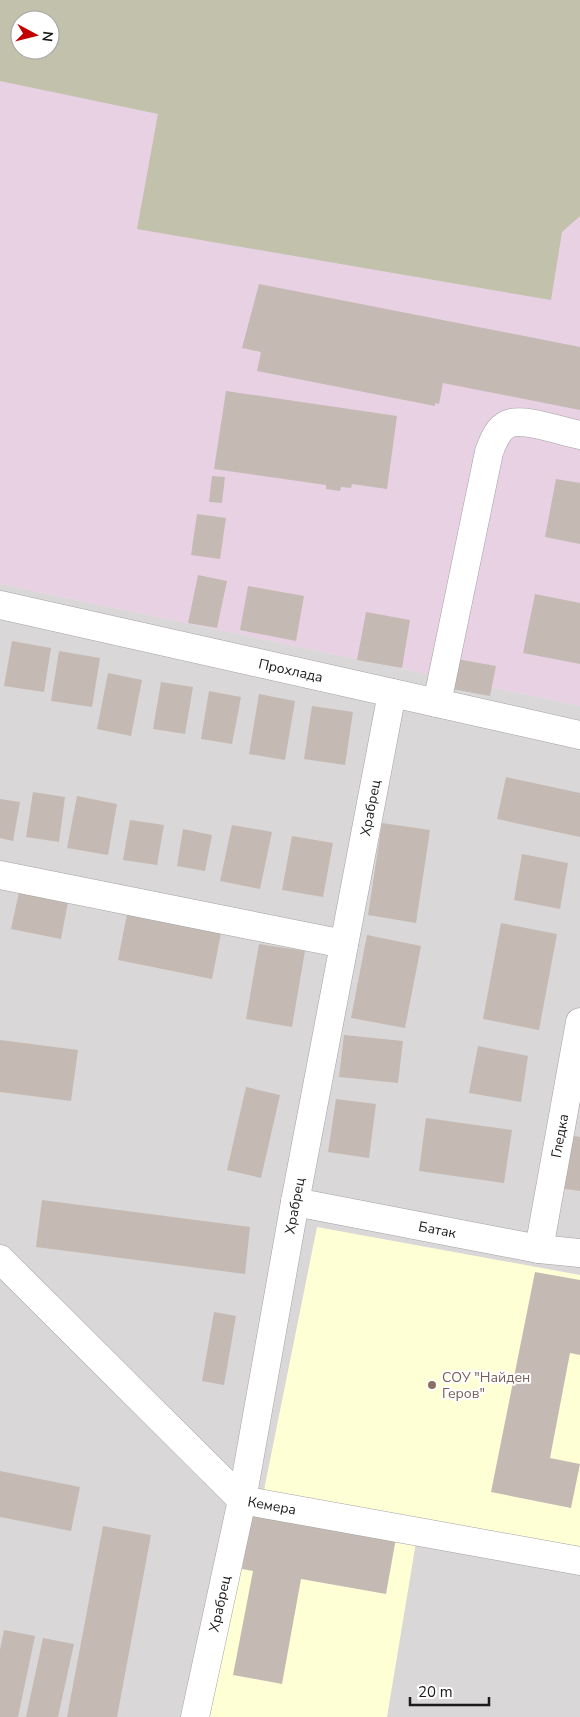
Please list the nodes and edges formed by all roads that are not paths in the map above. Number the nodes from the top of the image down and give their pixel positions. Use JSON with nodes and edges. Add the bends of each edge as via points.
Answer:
{"nodes":[{"id":1,"x":580,"y":436,"type":"edge"},
{"id":2,"x":0,"y":604,"type":"edge"},
{"id":3,"x":392,"y":693,"type":"junction"},
{"id":4,"x":438,"y":703,"type":"junction"},
{"id":5,"x":580,"y":735,"type":"edge"},
{"id":6,"x":0,"y":874,"type":"edge"},
{"id":7,"x":344,"y":944,"type":"junction"},
{"id":8,"x":580,"y":1022,"type":"edge"},
{"id":9,"x":296,"y":1202,"type":"junction"},
{"id":10,"x":539,"y":1249,"type":"junction"},
{"id":11,"x":580,"y":1253,"type":"edge"},
{"id":12,"x":0,"y":1260,"type":"edge"},
{"id":13,"x":242,"y":1500,"type":"junction"},
{"id":14,"x":580,"y":1561,"type":"edge"},
{"id":15,"x":195,"y":1717,"type":"edge"}],
"edges":[{"from":1,"to":4,"type":"street","via":[[520,421],[507,424],[497,433],[489,452]]},
{"from":2,"to":3,"type":"street","name":"Прохлада"},
{"from":3,"to":4,"type":"street","name":"Прохлада"},
{"from":3,"to":7,"type":"street","name":"Храбрец"},
{"from":4,"to":5,"type":"street","name":"Прохлада"},
{"from":6,"to":7,"type":"street"},
{"from":7,"to":9,"type":"street","name":"Храбрец"},
{"from":8,"to":10,"type":"street","name":"Гледка"},
{"from":9,"to":10,"type":"street","name":"Батак"},
{"from":9,"to":13,"type":"street","name":"Храбрец"},
{"from":10,"to":11,"type":"street","name":"Батак"},
{"from":12,"to":13,"type":"street","name":"Кемера"},
{"from":13,"to":14,"type":"street","name":"Кемера"},
{"from":13,"to":15,"type":"street","name":"Храбрец"}]}
